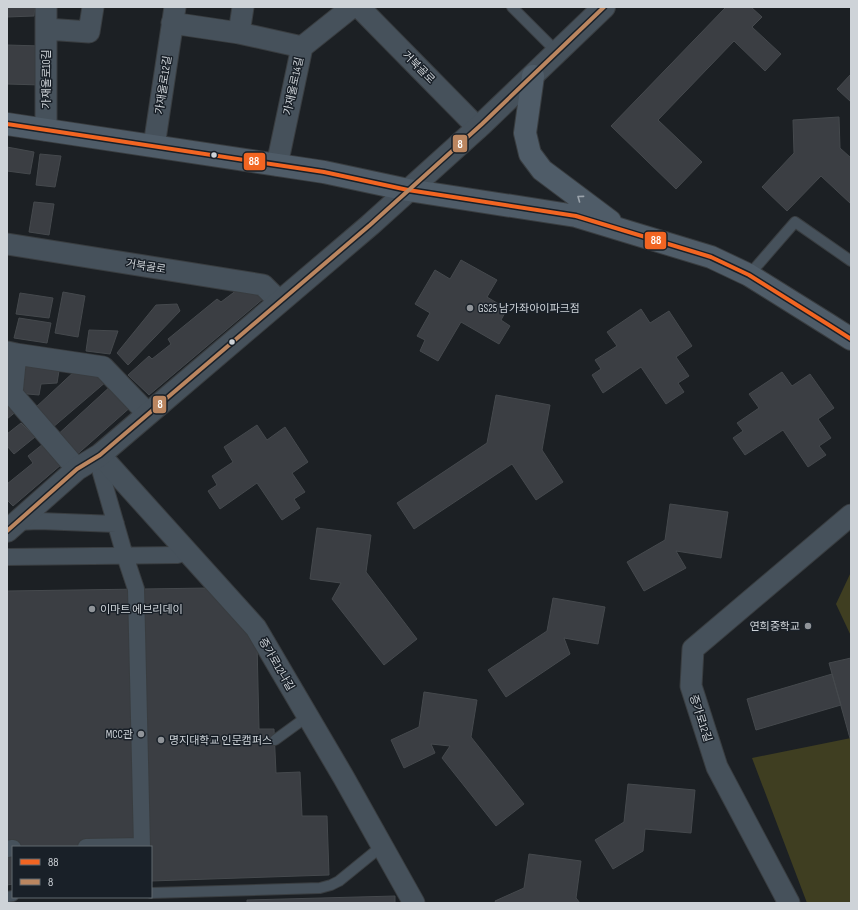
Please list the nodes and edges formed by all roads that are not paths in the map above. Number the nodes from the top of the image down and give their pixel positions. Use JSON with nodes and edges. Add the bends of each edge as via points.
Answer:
{"nodes":[{"id":1,"x":46,"y":7,"type":"edge"},
{"id":2,"x":93,"y":7,"type":"edge"},
{"id":3,"x":243,"y":7,"type":"edge"},
{"id":4,"x":352,"y":7,"type":"edge"},
{"id":5,"x":359,"y":7,"type":"edge"},
{"id":6,"x":512,"y":7,"type":"edge"},
{"id":7,"x":604,"y":7,"type":"edge"},
{"id":8,"x":174,"y":15,"type":"edge"},
{"id":9,"x":46,"y":29,"type":"junction"},
{"id":10,"x":239,"y":33,"type":"junction"},
{"id":11,"x":302,"y":47,"type":"junction"},
{"id":12,"x":557,"y":52,"type":"junction"},
{"id":13,"x":533,"y":76,"type":"junction"},
{"id":14,"x":7,"y":124,"type":"edge"},
{"id":15,"x":478,"y":128,"type":"junction"},
{"id":16,"x":46,"y":130,"type":"junction"},
{"id":17,"x":154,"y":146,"type":"junction"},
{"id":18,"x":277,"y":165,"type":"junction"},
{"id":19,"x":408,"y":190,"type":"junction"},
{"id":20,"x":623,"y":230,"type":"junction"},
{"id":21,"x":7,"y":244,"type":"edge"},
{"id":22,"x":851,"y":261,"type":"edge"},
{"id":23,"x":749,"y":276,"type":"junction"},
{"id":24,"x":279,"y":301,"type":"junction"},
{"id":25,"x":851,"y":339,"type":"edge"},
{"id":26,"x":11,"y":353,"type":"edge"},
{"id":27,"x":147,"y":414,"type":"junction"},
{"id":28,"x":100,"y":455,"type":"junction"},
{"id":29,"x":77,"y":469,"type":"junction"},
{"id":30,"x":851,"y":515,"type":"edge"},
{"id":31,"x":116,"y":524,"type":"junction"},
{"id":32,"x":12,"y":526,"type":"edge"},
{"id":33,"x":178,"y":555,"type":"dead end"},
{"id":34,"x":125,"y":556,"type":"junction"},
{"id":35,"x":7,"y":557,"type":"edge"},
{"id":36,"x":308,"y":716,"type":"junction"},
{"id":37,"x":275,"y":740,"type":"dead end"},
{"id":38,"x":142,"y":846,"type":"edge"},
{"id":39,"x":382,"y":846,"type":"junction"},
{"id":40,"x":152,"y":893,"type":"edge"},
{"id":41,"x":414,"y":903,"type":"edge"},
{"id":42,"x":789,"y":903,"type":"edge"}],
"edges":[{"from":1,"to":9,"type":"street","name":"가재울로10길"},
{"from":2,"to":9,"type":"street","via":[[89,32]]},
{"from":3,"to":10,"type":"street"},
{"from":4,"to":11,"type":"street","name":"가재울로14길"},
{"from":5,"to":15,"type":"street","name":"거북골로"},
{"from":6,"to":12,"type":"lane"},
{"from":7,"to":12,"type":"street"},
{"from":8,"to":10,"type":"street","name":"가재울로12길"},
{"from":8,"to":17,"type":"street","name":"가재울로12길"},
{"from":9,"to":16,"type":"street","name":"가재울로10길"},
{"from":10,"to":11,"type":"street","name":"가재울로12길"},
{"from":11,"to":18,"type":"street","name":"가재울로14길"},
{"from":12,"to":13,"type":"street"},
{"from":13,"to":15,"type":"street"},
{"from":20,"to":13,"type":"main road","one_way":true,"via":[[542,170],[530,154],[525,133]]},
{"from":14,"to":16,"type":"main road"},
{"from":15,"to":19,"type":"street"},
{"from":16,"to":17,"type":"main road"},
{"from":17,"to":18,"type":"main road"},
{"from":18,"to":19,"type":"main road"},
{"from":19,"to":20,"type":"main road","via":[[576,216]]},
{"from":19,"to":24,"type":"street"},
{"from":20,"to":23,"type":"main road","via":[[711,257]]},
{"from":21,"to":24,"type":"street","name":"거북골로","via":[[263,285]]},
{"from":22,"to":23,"type":"lane","via":[[795,222]]},
{"from":23,"to":25,"type":"main road"},
{"from":24,"to":27,"type":"street"},
{"from":26,"to":27,"type":"street","via":[[103,367]]},
{"from":26,"to":29,"type":"street","via":[[12,394]]},
{"from":27,"to":28,"type":"street"},
{"from":28,"to":29,"type":"street"},
{"from":28,"to":31,"type":"street","via":[[101,473]]},
{"from":28,"to":36,"type":"street","name":"증가로12나길","via":[[256,628]]},
{"from":29,"to":32,"type":"street"},
{"from":30,"to":42,"type":"street","name":"증가로12길","via":[[693,649],[691,686],[717,767]]},
{"from":31,"to":32,"type":"street","via":[[39,521]]},
{"from":31,"to":34,"type":"street"},
{"from":33,"to":34,"type":"street"},
{"from":34,"to":35,"type":"street"},
{"from":34,"to":38,"type":"street","via":[[136,589]]},
{"from":36,"to":37,"type":"lane"},
{"from":36,"to":39,"type":"street","name":"증가로12나길"},
{"from":39,"to":40,"type":"lane","via":[[339,881],[320,888]]},
{"from":39,"to":41,"type":"street","name":"증가로12나길"}]}
